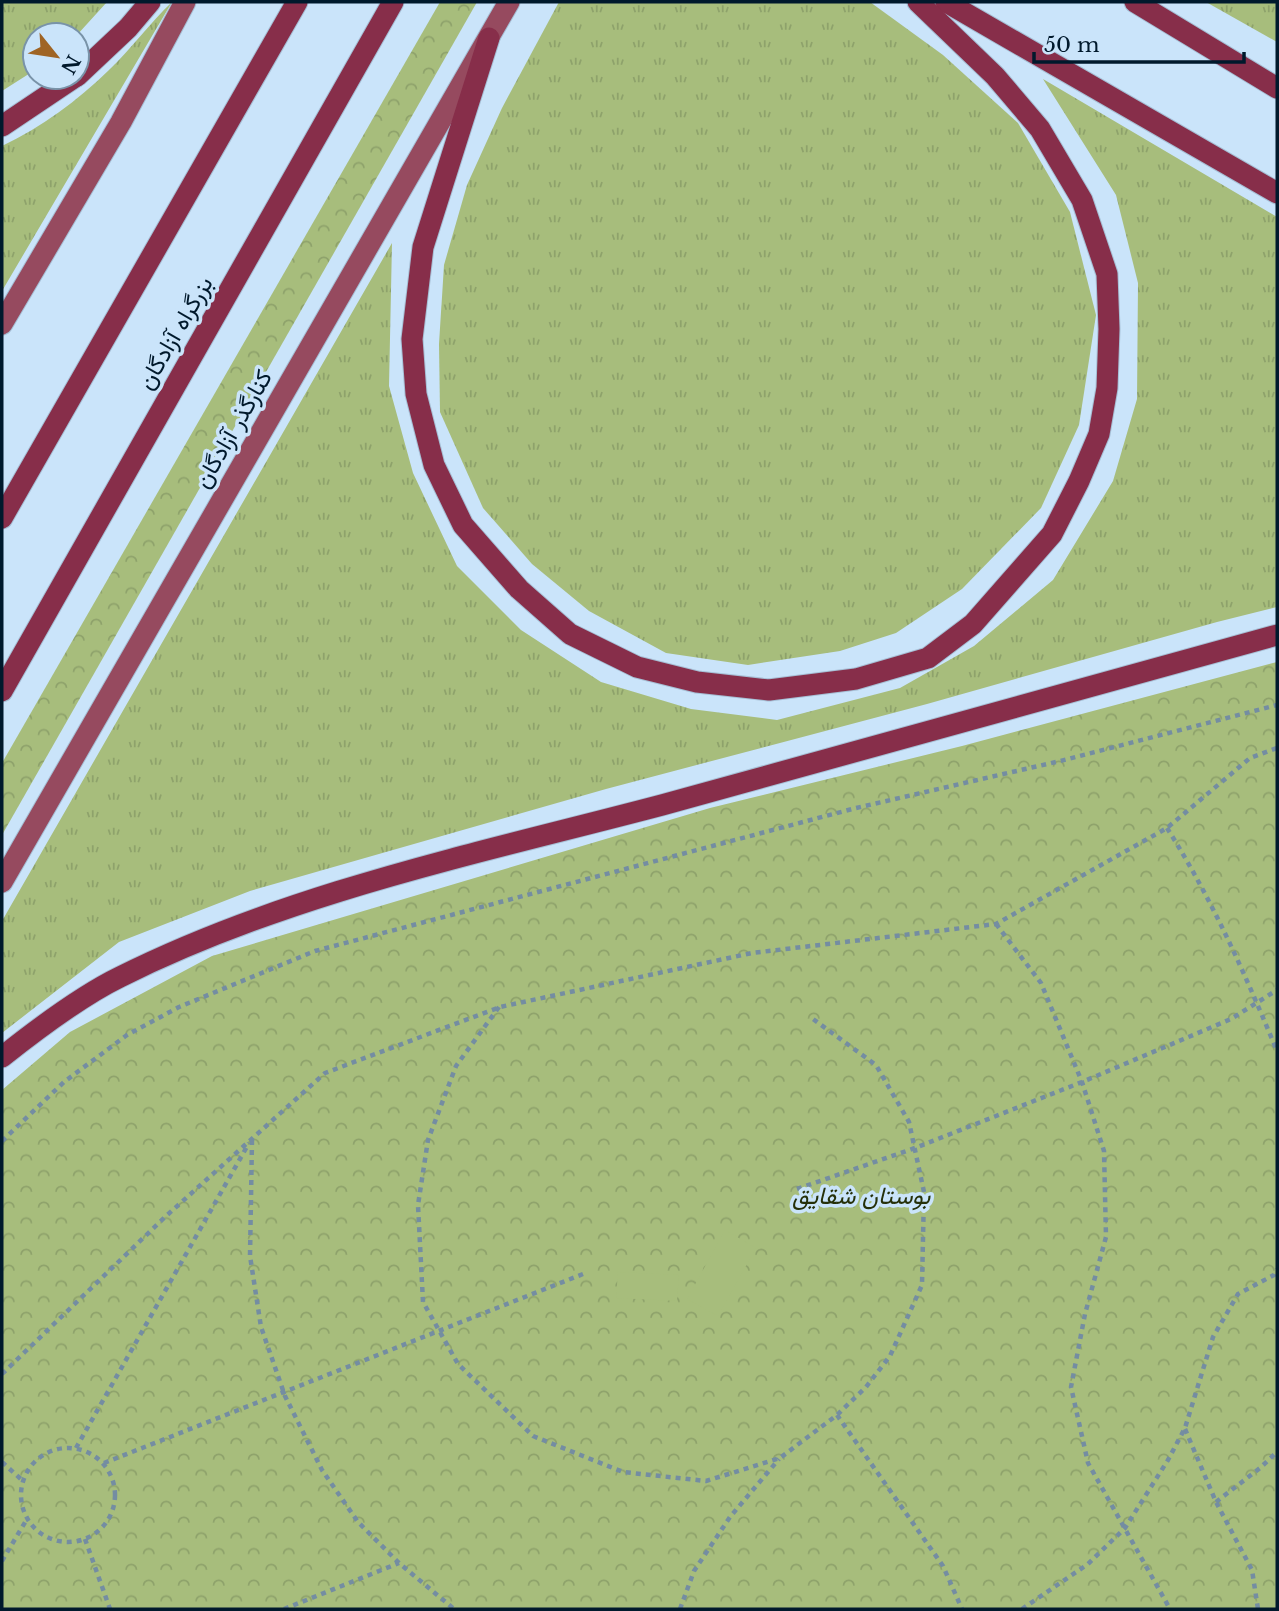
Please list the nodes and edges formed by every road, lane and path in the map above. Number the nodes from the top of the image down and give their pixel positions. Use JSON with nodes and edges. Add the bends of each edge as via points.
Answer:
{"nodes":[{"id":1,"x":150,"y":2,"type":"edge"},
{"id":2,"x":185,"y":2,"type":"edge"},
{"id":3,"x":297,"y":2,"type":"edge"},
{"id":4,"x":393,"y":2,"type":"edge"},
{"id":5,"x":509,"y":2,"type":"edge"},
{"id":6,"x":918,"y":2,"type":"edge"},
{"id":7,"x":946,"y":2,"type":"edge"},
{"id":8,"x":1135,"y":2,"type":"edge"},
{"id":9,"x":489,"y":38,"type":"junction"},
{"id":10,"x":91,"y":62,"type":"edge"},
{"id":11,"x":1277,"y":88,"type":"edge"},
{"id":12,"x":54,"y":91,"type":"edge"},
{"id":13,"x":2,"y":126,"type":"edge"},
{"id":14,"x":1277,"y":192,"type":"edge"},
{"id":15,"x":2,"y":324,"type":"edge"},
{"id":16,"x":2,"y":518,"type":"edge"},
{"id":17,"x":1277,"y":635,"type":"edge"},
{"id":18,"x":2,"y":691,"type":"edge"},
{"id":19,"x":1277,"y":705,"type":"edge"},
{"id":20,"x":1277,"y":748,"type":"edge"},
{"id":21,"x":1167,"y":828,"type":"junction"},
{"id":22,"x":2,"y":882,"type":"edge"},
{"id":23,"x":996,"y":924,"type":"junction"},
{"id":24,"x":1277,"y":990,"type":"edge"},
{"id":25,"x":1257,"y":1003,"type":"junction"},
{"id":26,"x":499,"y":1007,"type":"junction"},
{"id":27,"x":813,"y":1019,"type":"dead end"},
{"id":28,"x":1277,"y":1051,"type":"edge"},
{"id":29,"x":2,"y":1057,"type":"edge"},
{"id":30,"x":1082,"y":1082,"type":"junction"},
{"id":31,"x":252,"y":1139,"type":"junction"},
{"id":32,"x":2,"y":1141,"type":"edge"},
{"id":33,"x":915,"y":1148,"type":"junction"},
{"id":34,"x":797,"y":1189,"type":"dead end"},
{"id":35,"x":1277,"y":1269,"type":"edge"},
{"id":36,"x":583,"y":1274,"type":"dead end"},
{"id":37,"x":1276,"y":1277,"type":"edge"},
{"id":38,"x":440,"y":1331,"type":"junction"},
{"id":39,"x":2,"y":1374,"type":"edge"},
{"id":40,"x":284,"y":1393,"type":"junction"},
{"id":41,"x":838,"y":1415,"type":"junction"},
{"id":42,"x":1185,"y":1428,"type":"junction"},
{"id":43,"x":76,"y":1448,"type":"junction"},
{"id":44,"x":1277,"y":1451,"type":"edge"},
{"id":45,"x":780,"y":1458,"type":"junction"},
{"id":46,"x":2,"y":1462,"type":"edge"},
{"id":47,"x":104,"y":1464,"type":"junction"},
{"id":48,"x":23,"y":1482,"type":"junction"},
{"id":49,"x":1216,"y":1502,"type":"junction"},
{"id":50,"x":27,"y":1519,"type":"junction"},
{"id":51,"x":1125,"y":1528,"type":"junction"},
{"id":52,"x":85,"y":1539,"type":"junction"},
{"id":53,"x":2,"y":1561,"type":"edge"},
{"id":54,"x":399,"y":1563,"type":"junction"},
{"id":55,"x":110,"y":1609,"type":"edge"},
{"id":56,"x":284,"y":1609,"type":"edge"},
{"id":57,"x":454,"y":1609,"type":"edge"},
{"id":58,"x":680,"y":1609,"type":"edge"},
{"id":59,"x":962,"y":1609,"type":"edge"},
{"id":60,"x":1022,"y":1609,"type":"edge"},
{"id":61,"x":1170,"y":1609,"type":"edge"},
{"id":62,"x":1258,"y":1609,"type":"edge"}],
"edges":[{"from":1,"to":10,"type":"highway"},
{"from":2,"to":15,"type":"main road"},
{"from":3,"to":16,"type":"highway"},
{"from":4,"to":18,"type":"highway","name":"بزرگراه آزادگان"},
{"from":5,"to":9,"type":"main road","name":"کنارگذر آزادگان"},
{"from":6,"to":9,"type":"highway","via":[[995,76],[1040,129],[1082,200],[1107,274],[1107,388],[1099,433],[1052,534],[973,624],[928,658],[856,679],[769,690],[637,667],[570,634],[519,589],[463,525],[434,465],[416,394],[412,339],[423,247]]},
{"from":7,"to":14,"type":"highway"},
{"from":8,"to":11,"type":"highway"},
{"from":9,"to":22,"type":"main road","name":"کنارگذر آزادگان"},
{"from":12,"to":13,"type":"highway"},
{"from":17,"to":29,"type":"highway","via":[[955,727],[389,877],[237,925],[117,978]]},
{"from":19,"to":32,"type":"path","via":[[843,811],[315,951],[179,1007],[127,1035],[64,1082]]},
{"from":20,"to":21,"type":"path","via":[[1250,758]]},
{"from":21,"to":23,"type":"path"},
{"from":21,"to":25,"type":"path","via":[[1222,922]]},
{"from":23,"to":26,"type":"path","via":[[752,953]]},
{"from":23,"to":30,"type":"path","via":[[1041,983]]},
{"from":24,"to":25,"type":"path"},
{"from":25,"to":28,"type":"path"},
{"from":25,"to":30,"type":"path","via":[[1231,1019]]},
{"from":26,"to":31,"type":"path","via":[[325,1073]]},
{"from":26,"to":38,"type":"path","via":[[456,1066],[428,1140],[418,1205],[422,1288],[423,1302]]},
{"from":27,"to":33,"type":"path","via":[[876,1065],[909,1122]]},
{"from":30,"to":33,"type":"path"},
{"from":30,"to":51,"type":"path","via":[[1104,1151],[1106,1237],[1071,1387],[1088,1462]]},
{"from":31,"to":39,"type":"path"},
{"from":31,"to":40,"type":"path","via":[[250,1256],[261,1327]]},
{"from":31,"to":43,"type":"path"},
{"from":33,"to":34,"type":"path"},
{"from":33,"to":41,"type":"path","via":[[924,1192],[922,1285],[890,1356]]},
{"from":35,"to":37,"type":"path"},
{"from":36,"to":38,"type":"path"},
{"from":37,"to":42,"type":"path","via":[[1238,1294],[1213,1338]]},
{"from":38,"to":40,"type":"path"},
{"from":38,"to":45,"type":"path","via":[[458,1364],[533,1436],[623,1472],[706,1481]]},
{"from":40,"to":47,"type":"path"},
{"from":40,"to":54,"type":"path","via":[[322,1470],[358,1522]]},
{"from":41,"to":45,"type":"path"},
{"from":41,"to":59,"type":"path","via":[[943,1566]]},
{"from":42,"to":49,"type":"path"},
{"from":42,"to":51,"type":"path"},
{"from":43,"to":47,"type":"path","via":[[92,1453]]},
{"from":43,"to":48,"type":"path","via":[[46,1453],[33,1462]]},
{"from":44,"to":49,"type":"path"},
{"from":45,"to":58,"type":"path","via":[[730,1517],[694,1571]]},
{"from":46,"to":48,"type":"path"},
{"from":47,"to":52,"type":"path","via":[[116,1493],[113,1510],[106,1524]]},
{"from":48,"to":50,"type":"path","via":[[21,1505]]},
{"from":49,"to":62,"type":"path","via":[[1252,1570]]},
{"from":50,"to":52,"type":"path","via":[[50,1539],[65,1543]]},
{"from":50,"to":53,"type":"path"},
{"from":51,"to":60,"type":"path","via":[[1088,1564]]},
{"from":51,"to":61,"type":"path"},
{"from":52,"to":55,"type":"path"},
{"from":54,"to":56,"type":"path"},
{"from":54,"to":57,"type":"path"}]}
